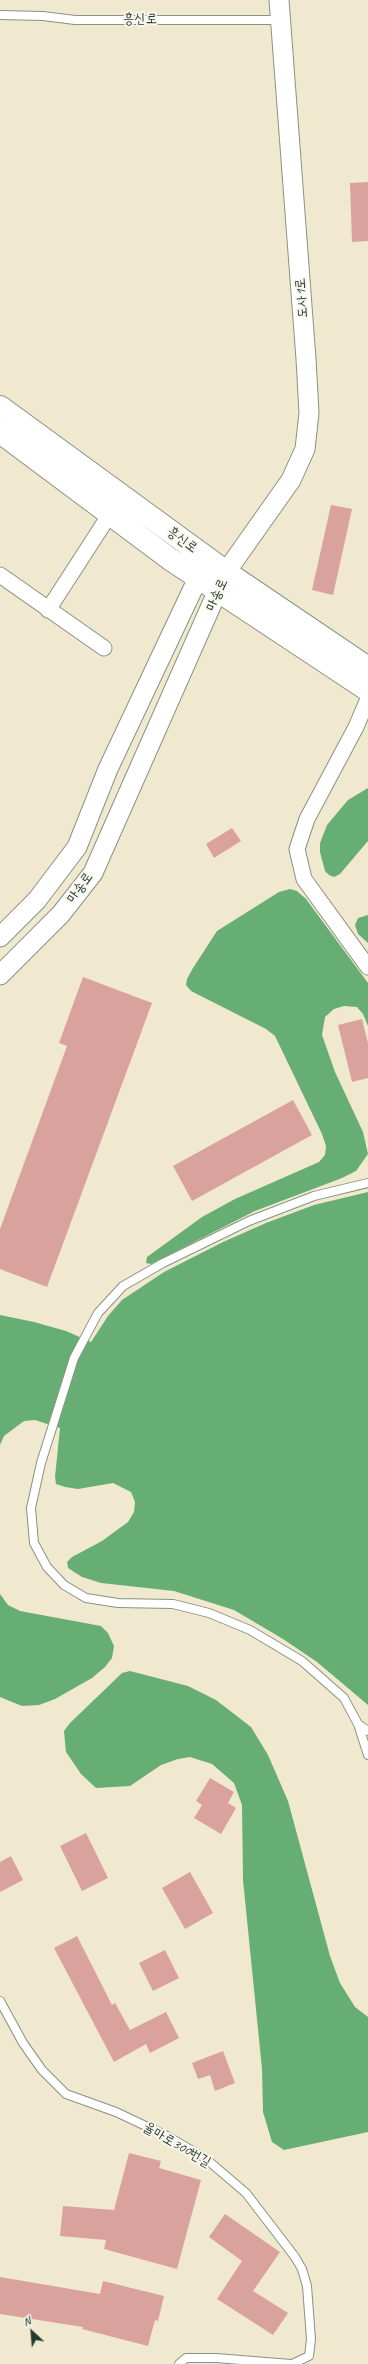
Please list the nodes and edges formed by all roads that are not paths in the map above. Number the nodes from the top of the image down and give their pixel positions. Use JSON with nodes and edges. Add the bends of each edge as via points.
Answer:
{"nodes":[{"id":1,"x":279,"y":0,"type":"edge"},
{"id":2,"x":0,"y":14,"type":"edge"},
{"id":3,"x":280,"y":20,"type":"junction"},
{"id":4,"x":0,"y":407,"type":"edge"},
{"id":5,"x":0,"y":432,"type":"edge"},
{"id":6,"x":110,"y":514,"type":"junction"},
{"id":7,"x":0,"y":575,"type":"edge"},
{"id":8,"x":198,"y":578,"type":"junction"},
{"id":9,"x":222,"y":582,"type":"junction"},
{"id":10,"x":48,"y":610,"type":"junction"},
{"id":11,"x":104,"y":648,"type":"dead end"},
{"id":12,"x":368,"y":668,"type":"edge"},
{"id":13,"x":368,"y":690,"type":"edge"},
{"id":14,"x":368,"y":699,"type":"edge"},
{"id":15,"x":0,"y":937,"type":"edge"},
{"id":16,"x":368,"y":967,"type":"edge"},
{"id":17,"x":0,"y":975,"type":"edge"},
{"id":18,"x":368,"y":1184,"type":"edge"},
{"id":19,"x":358,"y":1724,"type":"junction"},
{"id":20,"x":368,"y":1731,"type":"edge"},
{"id":21,"x":368,"y":1755,"type":"edge"},
{"id":22,"x":0,"y":2001,"type":"edge"},
{"id":23,"x":180,"y":2364,"type":"edge"},
{"id":24,"x":292,"y":2364,"type":"edge"}],
"edges":[{"from":1,"to":3,"type":"street","name":"도사1로"},
{"from":2,"to":3,"type":"lane","name":"흥신로","via":[[75,20]]},
{"from":3,"to":9,"type":"street","name":"도사1로","via":[[306,358],[308,434],[299,465],[291,480]]},
{"from":4,"to":9,"type":"main road","name":"흥신로"},
{"from":5,"to":6,"type":"main road","name":"흥신로"},
{"from":6,"to":8,"type":"main road","name":"흥신로"},
{"from":6,"to":10,"type":"street"},
{"from":7,"to":10,"type":"street"},
{"from":8,"to":9,"type":"main road","name":"흥신로"},
{"from":8,"to":15,"type":"street","name":"마송로","via":[[108,769],[77,847],[37,900]]},
{"from":9,"to":12,"type":"main road","name":"흥신로"},
{"from":9,"to":13,"type":"main road","name":"흥신로"},
{"from":9,"to":17,"type":"street","name":"마송로","via":[[93,873],[61,914]]},
{"from":10,"to":11,"type":"street"},
{"from":14,"to":16,"type":"street","via":[[307,819],[297,849],[304,879]]},
{"from":18,"to":19,"type":"lane","via":[[314,1196],[248,1221],[123,1286],[98,1313],[74,1358],[41,1463],[31,1508],[34,1543],[47,1567],[64,1585],[86,1598],[118,1603],[173,1604],[209,1613],[250,1630],[302,1661],[325,1680],[344,1698]]},
{"from":19,"to":20,"type":"lane"},
{"from":19,"to":21,"type":"lane"},
{"from":22,"to":24,"type":"lane","name":"율마로300번길","via":[[23,2043],[42,2070],[66,2094],[116,2112],[167,2136],[205,2158],[246,2193],[302,2269],[311,2339],[309,2356]]},
{"from":23,"to":24,"type":"lane","name":"율마로300번길","via":[[186,2358],[216,2358]]}]}
